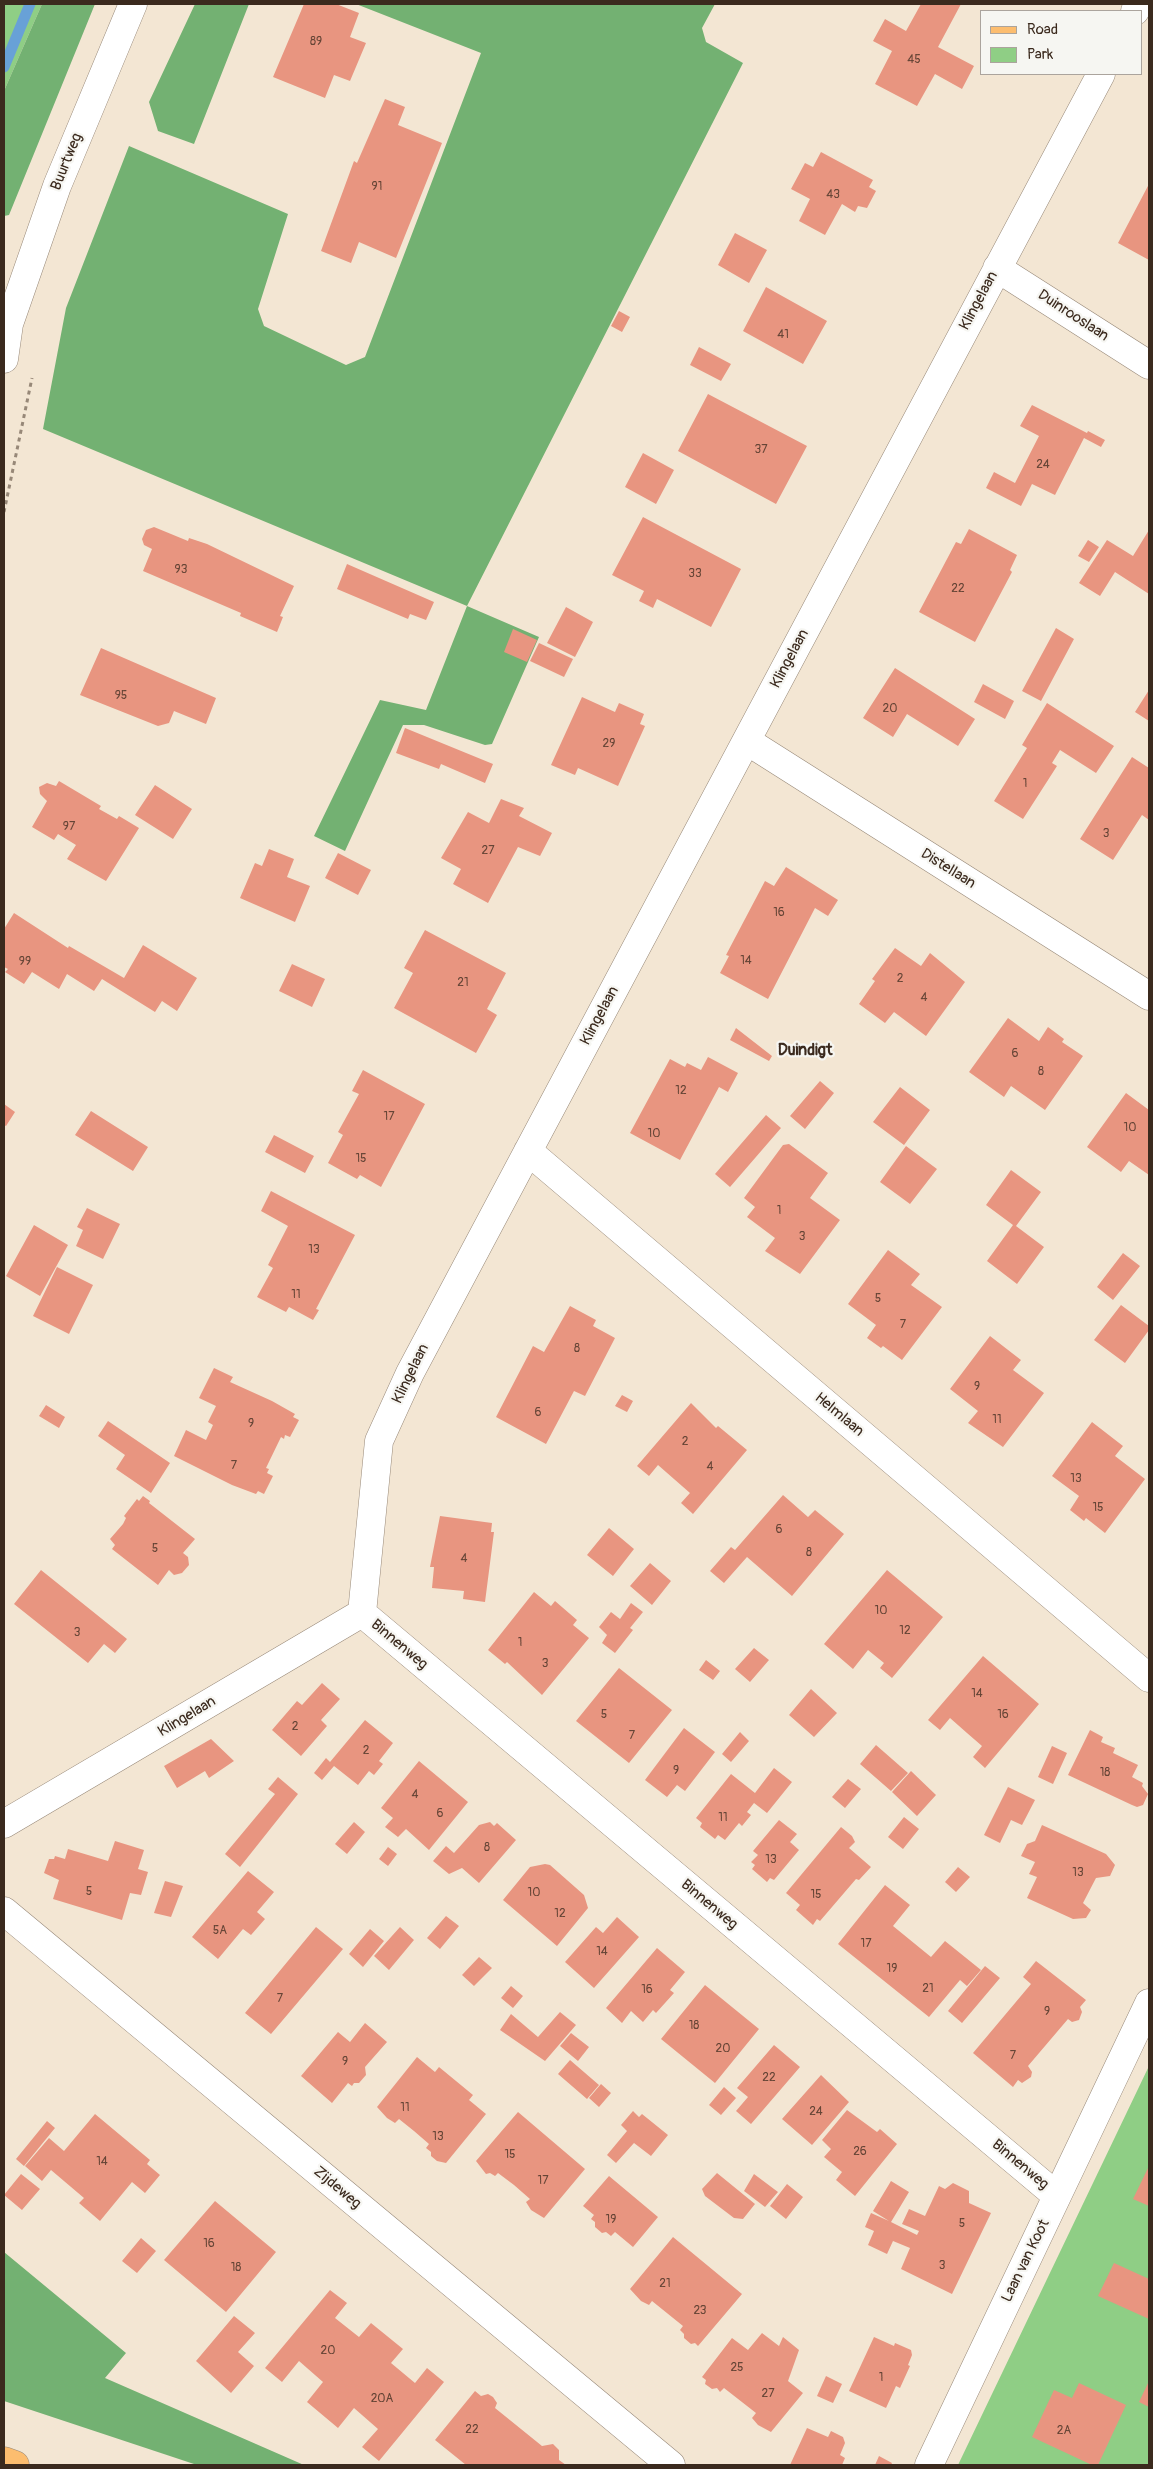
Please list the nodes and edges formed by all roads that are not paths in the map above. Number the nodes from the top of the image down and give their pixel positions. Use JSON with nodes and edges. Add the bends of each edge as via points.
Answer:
{"nodes":[{"id":1,"x":133,"y":4,"type":"edge"},
{"id":2,"x":1100,"y":75,"type":"edge"},
{"id":3,"x":997,"y":268,"type":"junction"},
{"id":4,"x":6,"y":323,"type":"edge"},
{"id":5,"x":4,"y":359,"type":"edge"},
{"id":6,"x":1149,"y":365,"type":"edge"},
{"id":7,"x":747,"y":741,"type":"junction"},
{"id":8,"x":1149,"y":996,"type":"edge"},
{"id":9,"x":528,"y":1151,"type":"junction"},
{"id":10,"x":362,"y":1614,"type":"junction"},
{"id":11,"x":1149,"y":1678,"type":"edge"},
{"id":12,"x":4,"y":1824,"type":"edge"},
{"id":13,"x":4,"y":1912,"type":"edge"},
{"id":14,"x":1149,"y":2003,"type":"edge"},
{"id":15,"x":1057,"y":2196,"type":"junction"},
{"id":16,"x":4,"y":2461,"type":"edge"},
{"id":17,"x":15,"y":2465,"type":"edge"},
{"id":18,"x":671,"y":2465,"type":"edge"},
{"id":19,"x":929,"y":2465,"type":"edge"}],
"edges":[{"from":1,"to":4,"type":"street","name":"Buurtweg","via":[[57,186]]},
{"from":2,"to":3,"type":"street","name":"Klingelaan"},
{"from":3,"to":6,"type":"street","name":"Duinrooslaan"},
{"from":3,"to":7,"type":"street","name":"Klingelaan"},
{"from":4,"to":5,"type":"street","name":"Buurtweg"},
{"from":7,"to":8,"type":"street","name":"Distellaan"},
{"from":7,"to":9,"type":"street","name":"Klingelaan"},
{"from":9,"to":10,"type":"street","name":"Klingelaan","via":[[410,1373],[379,1441]]},
{"from":9,"to":11,"type":"street","name":"Helmlaan"},
{"from":10,"to":12,"type":"street","name":"Klingelaan"},
{"from":10,"to":15,"type":"street","name":"Binnenweg"},
{"from":13,"to":18,"type":"street","name":"Zijdeweg"},
{"from":14,"to":15,"type":"street","name":"Laan van Koot"},
{"from":15,"to":19,"type":"street","name":"Laan van Koot"},
{"from":16,"to":17,"type":"main road"}]}
